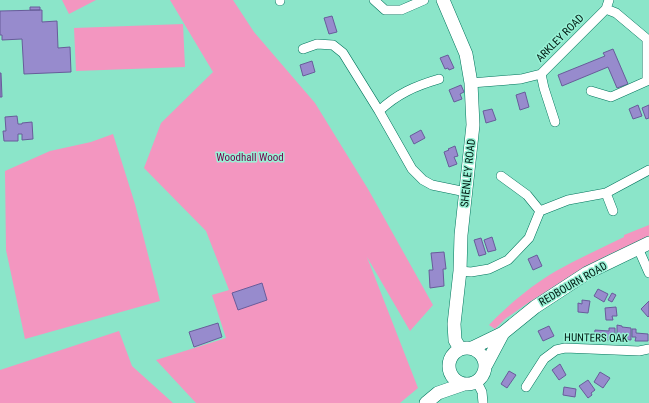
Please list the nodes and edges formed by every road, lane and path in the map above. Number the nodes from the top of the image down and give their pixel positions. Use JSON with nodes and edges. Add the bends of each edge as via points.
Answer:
{"nodes":[{"id":1,"x":374,"y":0,"type":"edge"},
{"id":2,"x":424,"y":0,"type":"edge"},
{"id":3,"x":443,"y":0,"type":"edge"},
{"id":4,"x":607,"y":4,"type":"edge"},
{"id":5,"x":648,"y":39,"type":"edge"},
{"id":6,"x":303,"y":48,"type":"dead end"},
{"id":7,"x":541,"y":74,"type":"junction"},
{"id":8,"x":439,"y":79,"type":"dead end"},
{"id":9,"x":471,"y":83,"type":"junction"},
{"id":10,"x":591,"y":91,"type":"dead end"},
{"id":11,"x":379,"y":111,"type":"junction"},
{"id":12,"x":555,"y":122,"type":"dead end"},
{"id":13,"x":649,"y":170,"type":"edge"},
{"id":14,"x":501,"y":176,"type":"dead end"},
{"id":15,"x":466,"y":192,"type":"junction"},
{"id":16,"x":606,"y":193,"type":"junction"},
{"id":17,"x":540,"y":212,"type":"junction"},
{"id":18,"x":613,"y":212,"type":"dead end"},
{"id":19,"x":644,"y":246,"type":"edge"},
{"id":20,"x":460,"y":271,"type":"junction"},
{"id":21,"x":649,"y":273,"type":"edge"},
{"id":22,"x":503,"y":333,"type":"junction"},
{"id":23,"x":466,"y":349,"type":"junction"},
{"id":24,"x":649,"y":349,"type":"edge"},
{"id":25,"x":486,"y":365,"type":"junction"},
{"id":26,"x":449,"y":367,"type":"junction"},
{"id":27,"x":470,"y":383,"type":"junction"},
{"id":28,"x":526,"y":387,"type":"dead end"},
{"id":29,"x":438,"y":393,"type":"junction"},
{"id":30,"x":426,"y":403,"type":"edge"},
{"id":31,"x":483,"y":403,"type":"edge"}],
"edges":[{"from":1,"to":2,"type":"street","via":[[385,10],[400,10]]},
{"from":3,"to":9,"type":"main road","name":"SHENLEY ROAD","via":[[466,54]]},
{"from":4,"to":5,"type":"street"},
{"from":4,"to":7,"type":"street","name":"ARKLEY ROAD"},
{"from":5,"to":10,"type":"street","via":[[647,81],[611,97]]},
{"from":6,"to":11,"type":"street","via":[[317,44],[333,44],[343,53]]},
{"from":7,"to":9,"type":"street","name":"ARKLEY ROAD","via":[[521,79]]},
{"from":7,"to":12,"type":"street","name":"ARKLEY ROAD"},
{"from":8,"to":11,"type":"street","via":[[397,97]]},
{"from":9,"to":15,"type":"main road","name":"SHENLEY ROAD","via":[[473,125]]},
{"from":11,"to":15,"type":"street","via":[[412,169],[423,180],[432,185]]},
{"from":13,"to":16,"type":"street"},
{"from":14,"to":17,"type":"street","via":[[527,195]]},
{"from":15,"to":20,"type":"main road","name":"SHENLEY ROAD"},
{"from":16,"to":17,"type":"street","via":[[568,200]]},
{"from":16,"to":18,"type":"street"},
{"from":17,"to":20,"type":"street","via":[[526,242],[508,260],[489,269]]},
{"from":19,"to":21,"type":"street"},
{"from":19,"to":22,"type":"main road","name":"REDBOURN ROAD","via":[[587,274],[551,296]]},
{"from":20,"to":23,"type":"main road","name":"SHENLEY ROAD","via":[[454,324],[455,340]]},
{"from":22,"to":23,"type":"main road","name":"REDBOURN ROAD"},
{"from":22,"to":25,"type":"main road","name":"REDBOURN ROAD"},
{"from":23,"to":25,"type":"main road","via":[[482,354]]},
{"from":23,"to":26,"type":"main road","via":[[452,356]]},
{"from":24,"to":28,"type":"street","name":"HUNTERS OAK","via":[[556,350],[529,375]]},
{"from":25,"to":27,"type":"main road","via":[[484,374]]},
{"from":26,"to":27,"type":"main road","via":[[456,381]]},
{"from":26,"to":29,"type":"main road"},
{"from":27,"to":29,"type":"main road"},
{"from":27,"to":31,"type":"street","via":[[482,392]]},
{"from":29,"to":30,"type":"main road"}]}
